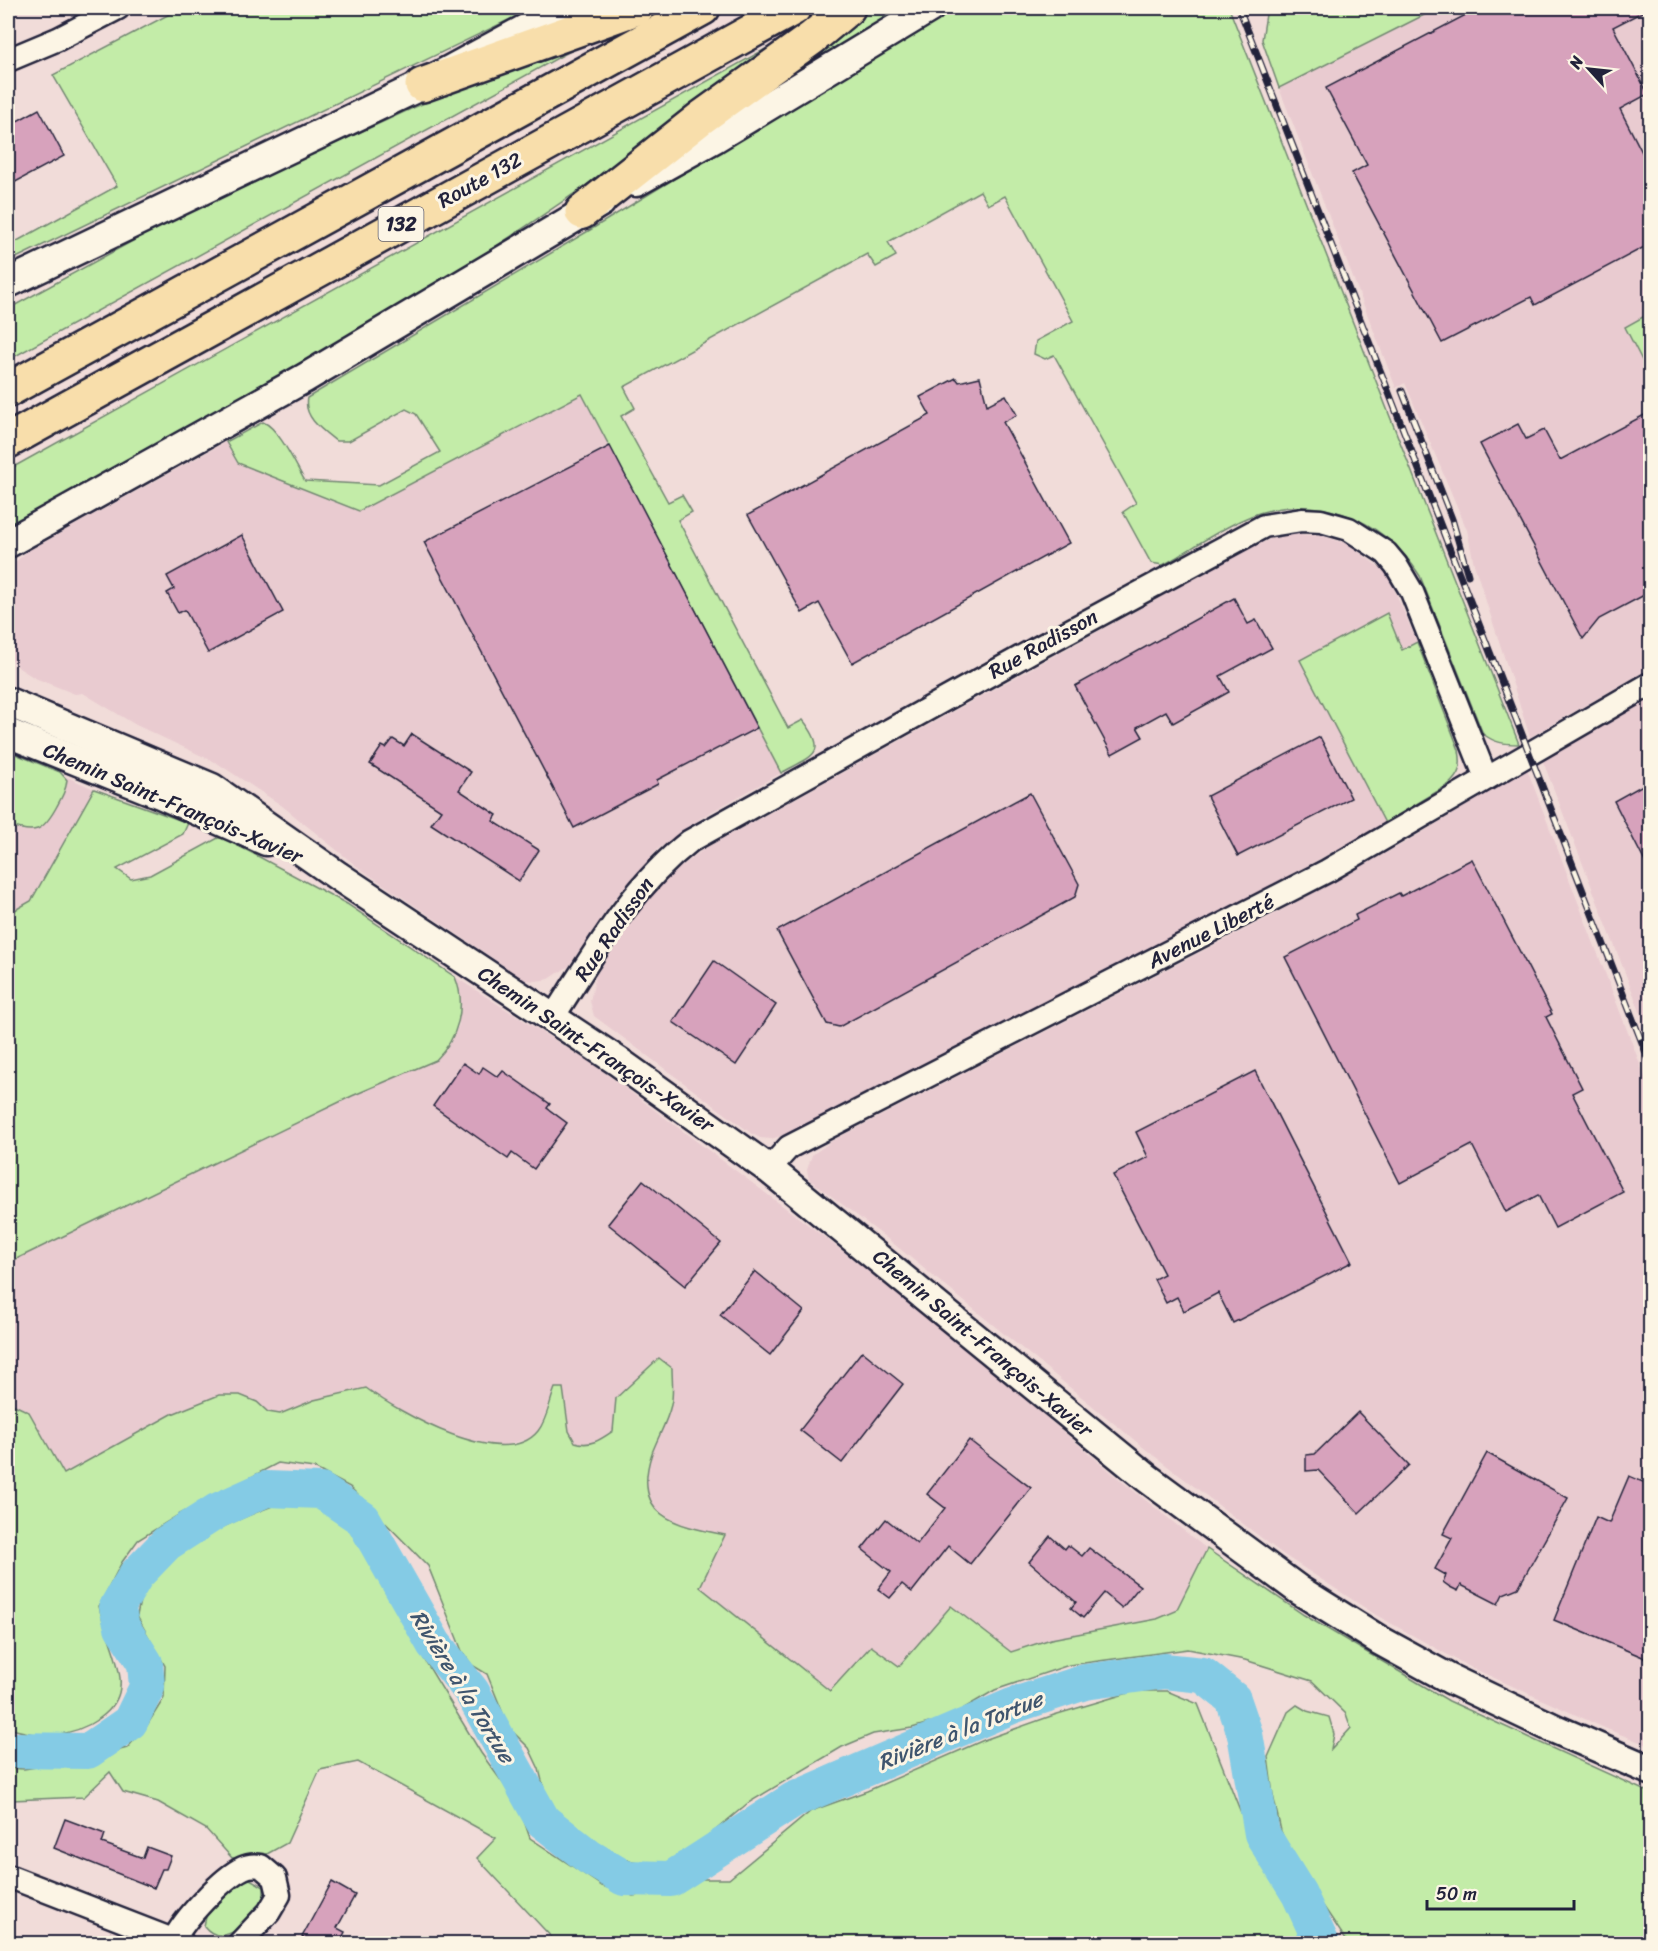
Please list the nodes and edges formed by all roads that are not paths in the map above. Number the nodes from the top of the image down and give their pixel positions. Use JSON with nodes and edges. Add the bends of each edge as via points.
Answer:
{"nodes":[{"id":1,"x":118,"y":8,"type":"edge"},
{"id":2,"x":564,"y":8,"type":"edge"},
{"id":3,"x":638,"y":8,"type":"edge"},
{"id":4,"x":703,"y":8,"type":"edge"},
{"id":5,"x":794,"y":8,"type":"edge"},
{"id":6,"x":848,"y":8,"type":"edge"},
{"id":7,"x":930,"y":8,"type":"edge"},
{"id":8,"x":8,"y":60,"type":"edge"},
{"id":9,"x":422,"y":85,"type":"junction"},
{"id":10,"x":582,"y":212,"type":"junction"},
{"id":11,"x":8,"y":283,"type":"edge"},
{"id":12,"x":8,"y":390,"type":"edge"},
{"id":13,"x":8,"y":441,"type":"edge"},
{"id":14,"x":8,"y":543,"type":"edge"},
{"id":15,"x":1650,"y":684,"type":"edge"},
{"id":16,"x":8,"y":702,"type":"edge"},
{"id":17,"x":8,"y":733,"type":"edge"},
{"id":18,"x":1486,"y":778,"type":"junction"},
{"id":19,"x":338,"y":876,"type":"junction"},
{"id":20,"x":553,"y":1017,"type":"junction"},
{"id":21,"x":769,"y":1169,"type":"junction"},
{"id":22,"x":1650,"y":1770,"type":"edge"},
{"id":23,"x":8,"y":1876,"type":"edge"},
{"id":24,"x":178,"y":1942,"type":"edge"},
{"id":25,"x":239,"y":1944,"type":"edge"}],
"edges":[{"from":1,"to":8,"type":"street"},
{"from":2,"to":9,"type":"street"},
{"from":3,"to":9,"type":"highway"},
{"from":4,"to":12,"type":"highway","name":"Route 132","number":"132"},
{"from":5,"to":13,"type":"highway","name":"Route 132","number":"132"},
{"from":6,"to":10,"type":"highway"},
{"from":7,"to":10,"type":"street","via":[[715,138]]},
{"from":9,"to":11,"type":"street"},
{"from":10,"to":14,"type":"street","via":[[305,378]]},
{"from":15,"to":18,"type":"street","name":"Avenue Liberté"},
{"from":16,"to":19,"type":"street","name":"Chemin Saint-François-Xavier","via":[[198,780]]},
{"from":17,"to":19,"type":"street","name":"Chemin Saint-François-Xavier","via":[[212,816]]},
{"from":18,"to":20,"type":"street","name":"Rue Radisson","via":[[1412,592],[1396,565],[1374,544],[1349,529],[1321,521],[1282,521],[1245,535],[1091,618],[690,841],[657,869],[628,903]]},
{"from":18,"to":21,"type":"street","name":"Avenue Liberté","via":[[1327,871],[789,1148]]},
{"from":19,"to":20,"type":"street","name":"Chemin Saint-François-Xavier"},
{"from":20,"to":21,"type":"street","name":"Chemin Saint-François-Xavier"},
{"from":21,"to":22,"type":"street","name":"Chemin Saint-François-Xavier","via":[[1147,1478],[1299,1590],[1379,1640],[1468,1688]]},
{"from":23,"to":24,"type":"street"},
{"from":24,"to":25,"type":"street","via":[[182,1925],[231,1876],[246,1866],[261,1866],[275,1878],[279,1895],[269,1912]]}]}
